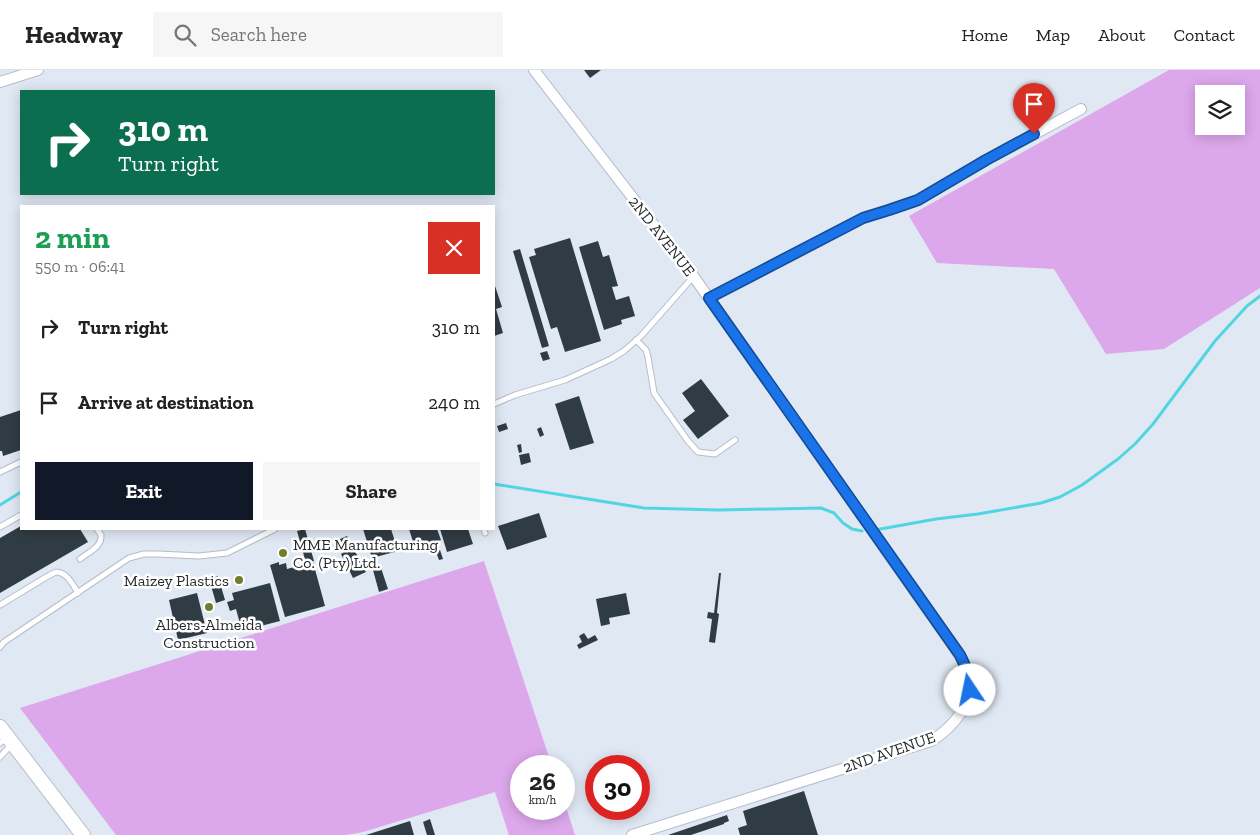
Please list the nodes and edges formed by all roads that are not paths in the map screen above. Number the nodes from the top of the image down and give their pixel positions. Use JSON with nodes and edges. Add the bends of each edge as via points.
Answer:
{"nodes":[{"id":1,"x":38,"y":70,"type":"edge"},
{"id":2,"x":534,"y":70,"type":"edge"},
{"id":3,"x":0,"y":82,"type":"edge"},
{"id":4,"x":1081,"y":109,"type":"dead end"},
{"id":5,"x":694,"y":277,"type":"junction"},
{"id":6,"x":709,"y":298,"type":"junction"},
{"id":7,"x":636,"y":340,"type":"junction"},
{"id":8,"x":495,"y":404,"type":"edge"},
{"id":9,"x":735,"y":440,"type":"dead end"},
{"id":10,"x":20,"y":462,"type":"edge"},
{"id":11,"x":0,"y":472,"type":"edge"},
{"id":12,"x":20,"y":516,"type":"edge"},
{"id":13,"x":0,"y":527,"type":"edge"},
{"id":14,"x":98,"y":530,"type":"edge"},
{"id":15,"x":273,"y":530,"type":"edge"},
{"id":16,"x":80,"y":559,"type":"dead end"},
{"id":17,"x":78,"y":593,"type":"junction"},
{"id":18,"x":0,"y":605,"type":"edge"},
{"id":19,"x":0,"y":646,"type":"edge"},
{"id":20,"x":5,"y":738,"type":"edge"},
{"id":21,"x":0,"y":757,"type":"edge"},
{"id":22,"x":83,"y":835,"type":"edge"},
{"id":23,"x":632,"y":835,"type":"edge"}],
"edges":[{"from":1,"to":3,"type":"street"},
{"from":2,"to":5,"type":"street","name":"2ND AVENUE"},
{"from":4,"to":6,"type":"street","via":[[918,200],[863,218]]},
{"from":5,"to":6,"type":"street","name":"2ND AVENUE"},
{"from":5,"to":7,"type":"lane"},
{"from":6,"to":23,"type":"street","name":"2ND AVENUE","via":[[960,655],[970,678],[970,690],[954,721],[931,740]]},
{"from":7,"to":8,"type":"lane","via":[[612,359],[564,380]]},
{"from":7,"to":9,"type":"lane","via":[[646,350],[654,393],[698,452],[715,454]]},
{"from":10,"to":11,"type":"lane"},
{"from":12,"to":13,"type":"lane"},
{"from":14,"to":16,"type":"lane","via":[[102,534],[101,542]]},
{"from":15,"to":17,"type":"lane","via":[[227,553],[199,556],[144,554],[129,558]]},
{"from":17,"to":18,"type":"lane","via":[[64,574],[56,572]]},
{"from":17,"to":19,"type":"lane"},
{"from":20,"to":21,"type":"lane"},
{"from":20,"to":22,"type":"main road"}]}
